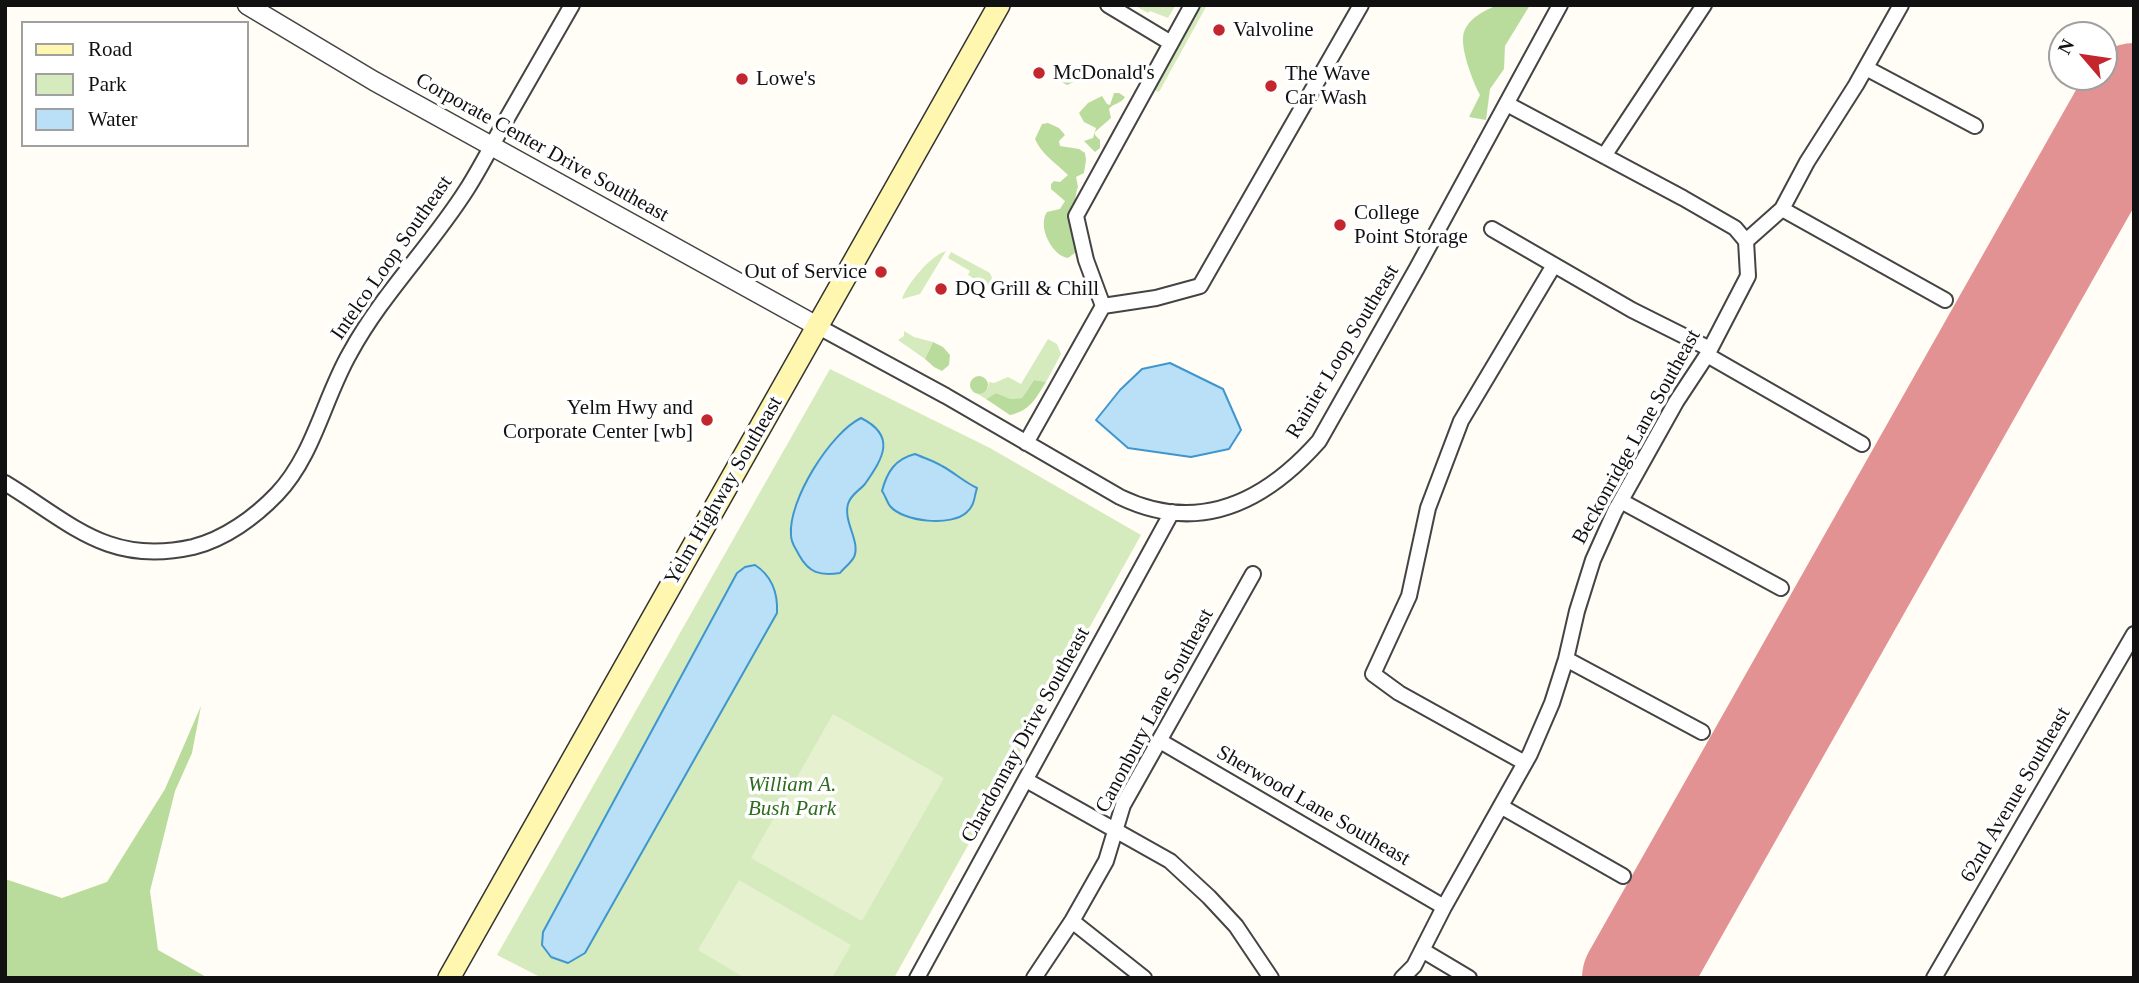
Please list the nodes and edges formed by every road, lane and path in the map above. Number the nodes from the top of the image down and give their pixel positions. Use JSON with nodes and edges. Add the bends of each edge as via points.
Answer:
{"nodes":[{"id":1,"x":247,"y":5,"type":"edge"},
{"id":2,"x":572,"y":5,"type":"edge"},
{"id":3,"x":999,"y":5,"type":"edge"},
{"id":4,"x":1108,"y":5,"type":"edge"},
{"id":5,"x":1192,"y":5,"type":"edge"},
{"id":6,"x":1361,"y":5,"type":"edge"},
{"id":7,"x":1560,"y":5,"type":"edge"},
{"id":8,"x":1704,"y":5,"type":"edge"},
{"id":9,"x":1901,"y":5,"type":"edge"},
{"id":10,"x":1171,"y":43,"type":"junction"},
{"id":11,"x":1867,"y":68,"type":"junction"},
{"id":12,"x":1507,"y":104,"type":"junction"},
{"id":13,"x":1975,"y":126,"type":"dead end"},
{"id":14,"x":491,"y":146,"type":"junction"},
{"id":15,"x":1604,"y":156,"type":"junction"},
{"id":16,"x":1782,"y":209,"type":"junction"},
{"id":17,"x":1492,"y":229,"type":"dead end"},
{"id":18,"x":1746,"y":241,"type":"junction"},
{"id":19,"x":1555,"y":265,"type":"junction"},
{"id":20,"x":1945,"y":300,"type":"dead end"},
{"id":21,"x":1103,"y":306,"type":"junction"},
{"id":22,"x":817,"y":326,"type":"junction"},
{"id":23,"x":1709,"y":352,"type":"junction"},
{"id":24,"x":1026,"y":443,"type":"junction"},
{"id":25,"x":1861,"y":444,"type":"dead end"},
{"id":26,"x":5,"y":483,"type":"edge"},
{"id":27,"x":1621,"y":500,"type":"junction"},
{"id":28,"x":1172,"y":512,"type":"junction"},
{"id":29,"x":1253,"y":574,"type":"dead end"},
{"id":30,"x":1781,"y":588,"type":"dead end"},
{"id":31,"x":2134,"y":634,"type":"edge"},
{"id":32,"x":1566,"y":659,"type":"junction"},
{"id":33,"x":1702,"y":732,"type":"dead end"},
{"id":34,"x":1160,"y":741,"type":"junction"},
{"id":35,"x":1525,"y":763,"type":"junction"},
{"id":36,"x":1027,"y":780,"type":"junction"},
{"id":37,"x":1502,"y":807,"type":"junction"},
{"id":38,"x":1115,"y":830,"type":"junction"},
{"id":39,"x":1623,"y":876,"type":"dead end"},
{"id":40,"x":1444,"y":907,"type":"junction"},
{"id":41,"x":1072,"y":921,"type":"junction"},
{"id":42,"x":1422,"y":950,"type":"junction"},
{"id":43,"x":449,"y":978,"type":"edge"},
{"id":44,"x":917,"y":978,"type":"edge"},
{"id":45,"x":1034,"y":978,"type":"edge"},
{"id":46,"x":1144,"y":978,"type":"edge"},
{"id":47,"x":1271,"y":978,"type":"edge"},
{"id":48,"x":1402,"y":978,"type":"edge"},
{"id":49,"x":1469,"y":978,"type":"edge"},
{"id":50,"x":1934,"y":978,"type":"edge"}],
"edges":[{"from":1,"to":14,"type":"street","name":"Corporate Center Drive Southeast"},
{"from":2,"to":14,"type":"street","name":"Intelco Loop Southeast"},
{"from":3,"to":22,"type":"main road","name":"Yelm Highway Southeast"},
{"from":4,"to":10,"type":"street"},
{"from":5,"to":10,"type":"street"},
{"from":6,"to":21,"type":"street","via":[[1200,286]]},
{"from":7,"to":12,"type":"street","name":"Rainier Loop Southeast"},
{"from":8,"to":15,"type":"street"},
{"from":9,"to":11,"type":"street"},
{"from":10,"to":21,"type":"street","via":[[1076,216]]},
{"from":11,"to":13,"type":"street"},
{"from":11,"to":16,"type":"street"},
{"from":12,"to":15,"type":"street"},
{"from":12,"to":28,"type":"street","name":"Rainier Loop Southeast","via":[[1319,441],[1275,484],[1241,503],[1211,512]]},
{"from":14,"to":22,"type":"street","name":"Corporate Center Drive Southeast"},
{"from":14,"to":26,"type":"street","name":"Intelco Loop Southeast","via":[[444,223],[350,351],[304,456],[278,493],[245,523],[196,546],[129,551],[84,534]]},
{"from":15,"to":18,"type":"street","via":[[1725,222]]},
{"from":16,"to":18,"type":"street"},
{"from":16,"to":20,"type":"street"},
{"from":17,"to":19,"type":"street"},
{"from":18,"to":23,"type":"street","name":"Beckonridge Lane Southeast","via":[[1748,276]]},
{"from":19,"to":23,"type":"street"},
{"from":19,"to":35,"type":"street","via":[[1461,421],[1428,508],[1409,596],[1373,674],[1399,694]]},
{"from":21,"to":24,"type":"street"},
{"from":22,"to":24,"type":"street","name":"Rainier Loop Southeast"},
{"from":22,"to":43,"type":"main road","name":"Yelm Highway Southeast"},
{"from":23,"to":25,"type":"street"},
{"from":23,"to":27,"type":"street","name":"Beckonridge Lane Southeast"},
{"from":24,"to":28,"type":"street","name":"Rainier Loop Southeast","via":[[1143,508]]},
{"from":27,"to":30,"type":"street"},
{"from":27,"to":32,"type":"street","name":"Beckonridge Lane Southeast","via":[[1592,559]]},
{"from":28,"to":36,"type":"street","name":"Chardonnay Drive Southeast"},
{"from":29,"to":34,"type":"street","name":"Canonbury Lane Southeast"},
{"from":31,"to":50,"type":"street","name":"62nd Avenue Southeast"},
{"from":32,"to":33,"type":"street"},
{"from":32,"to":35,"type":"street","name":"Beckonridge Lane Southeast"},
{"from":34,"to":38,"type":"street","name":"Canonbury Lane Southeast"},
{"from":34,"to":40,"type":"street","name":"Sherwood Lane Southeast"},
{"from":35,"to":37,"type":"street","name":"Beckonridge Lane Southeast"},
{"from":36,"to":38,"type":"street"},
{"from":36,"to":44,"type":"street","name":"Chardonnay Drive Southeast"},
{"from":37,"to":39,"type":"street"},
{"from":37,"to":40,"type":"street","name":"Beckonridge Lane Southeast"},
{"from":38,"to":41,"type":"street","name":"Canonbury Lane Southeast","via":[[1106,861]]},
{"from":38,"to":47,"type":"street","via":[[1170,861],[1209,897],[1236,926]]},
{"from":40,"to":42,"type":"street","name":"Beckonridge Lane Southeast"},
{"from":41,"to":45,"type":"street","name":"Canonbury Lane Southeast"},
{"from":41,"to":46,"type":"street"},
{"from":42,"to":48,"type":"street","name":"Beckonridge Lane Southeast"},
{"from":42,"to":49,"type":"street"}]}
